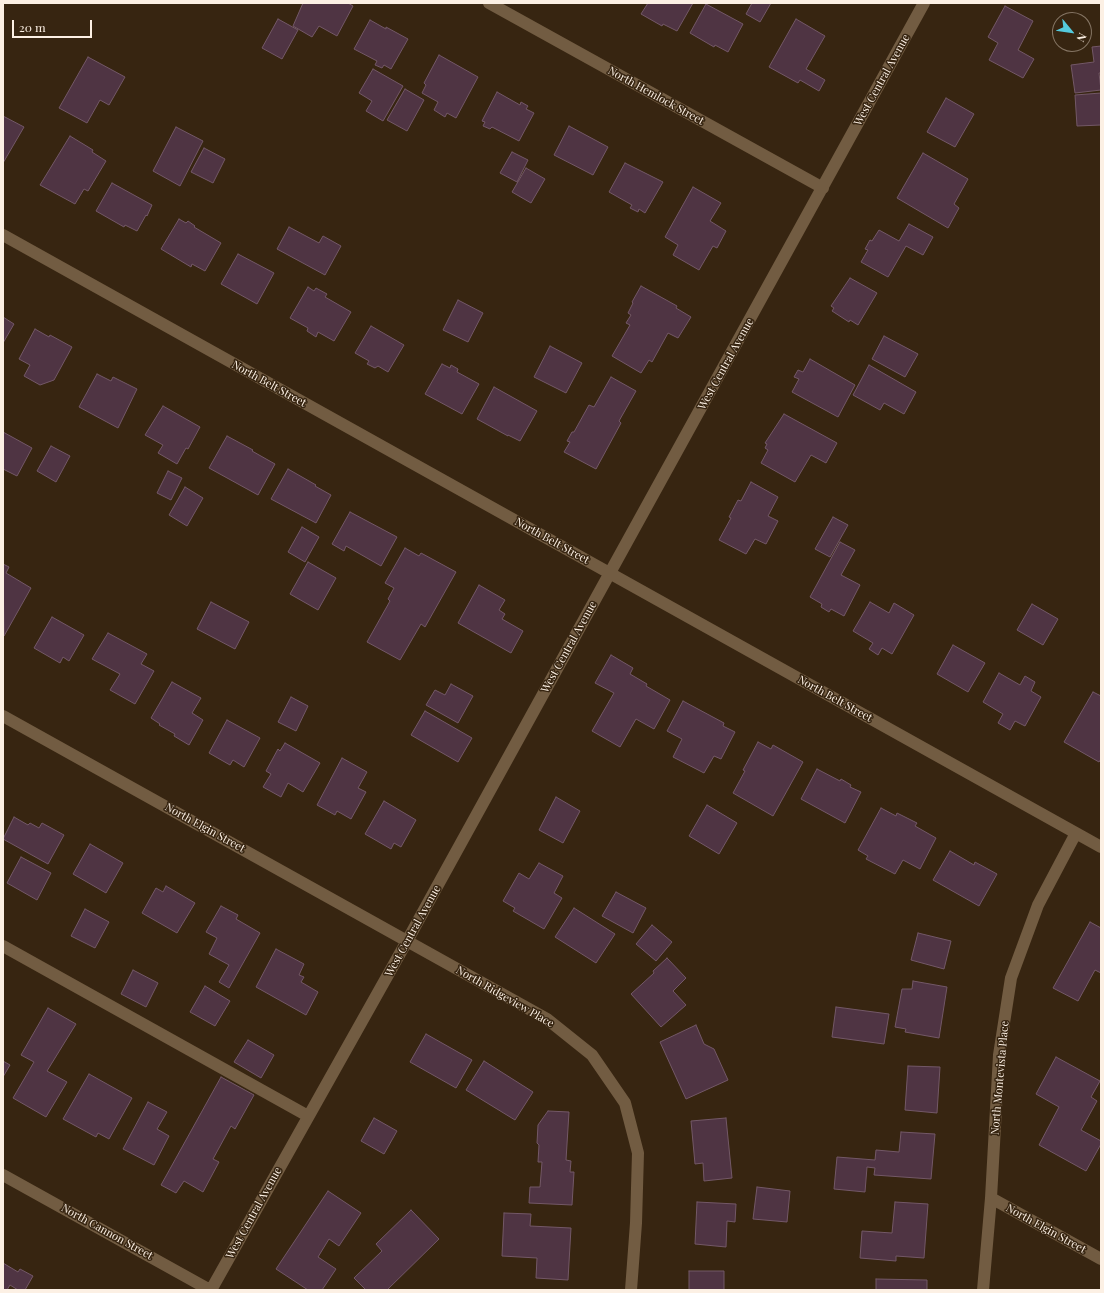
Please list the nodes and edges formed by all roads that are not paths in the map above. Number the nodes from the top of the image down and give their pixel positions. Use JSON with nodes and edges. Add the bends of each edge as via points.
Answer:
{"nodes":[{"id":1,"x":489,"y":3,"type":"edge"},
{"id":2,"x":924,"y":3,"type":"edge"},
{"id":3,"x":823,"y":188,"type":"junction"},
{"id":4,"x":3,"y":235,"type":"edge"},
{"id":5,"x":609,"y":573,"type":"junction"},
{"id":6,"x":3,"y":716,"type":"edge"},
{"id":7,"x":1076,"y":833,"type":"junction"},
{"id":8,"x":1101,"y":847,"type":"edge"},
{"id":9,"x":407,"y":941,"type":"junction"},
{"id":10,"x":3,"y":946,"type":"edge"},
{"id":11,"x":308,"y":1116,"type":"junction"},
{"id":12,"x":3,"y":1175,"type":"edge"},
{"id":13,"x":991,"y":1198,"type":"junction"},
{"id":14,"x":1101,"y":1259,"type":"edge"},
{"id":15,"x":211,"y":1290,"type":"edge"},
{"id":16,"x":631,"y":1290,"type":"edge"},
{"id":17,"x":983,"y":1290,"type":"edge"}],
"edges":[{"from":1,"to":3,"type":"street","name":"North Hemlock Street"},
{"from":2,"to":3,"type":"street","name":"West Central Avenue"},
{"from":3,"to":5,"type":"street","name":"West Central Avenue"},
{"from":4,"to":5,"type":"street","name":"North Belt Street"},
{"from":5,"to":7,"type":"street","name":"North Belt Street"},
{"from":5,"to":9,"type":"street","name":"West Central Avenue"},
{"from":6,"to":9,"type":"street","name":"North Elgin Street"},
{"from":7,"to":8,"type":"street","name":"North Belt Street"},
{"from":7,"to":13,"type":"street","name":"North Montevista Place","via":[[1038,904],[1011,978],[1000,1055]]},
{"from":9,"to":11,"type":"street","name":"West Central Avenue"},
{"from":9,"to":16,"type":"street","name":"North Ridgeview Place","via":[[547,1019],[592,1055],[625,1103],[638,1153]]},
{"from":10,"to":11,"type":"street"},
{"from":11,"to":15,"type":"street","name":"West Central Avenue"},
{"from":12,"to":15,"type":"street","name":"North Cannon Street"},
{"from":13,"to":14,"type":"street","name":"North Elgin Street"},
{"from":13,"to":17,"type":"street","name":"North Montevista Place"}]}
